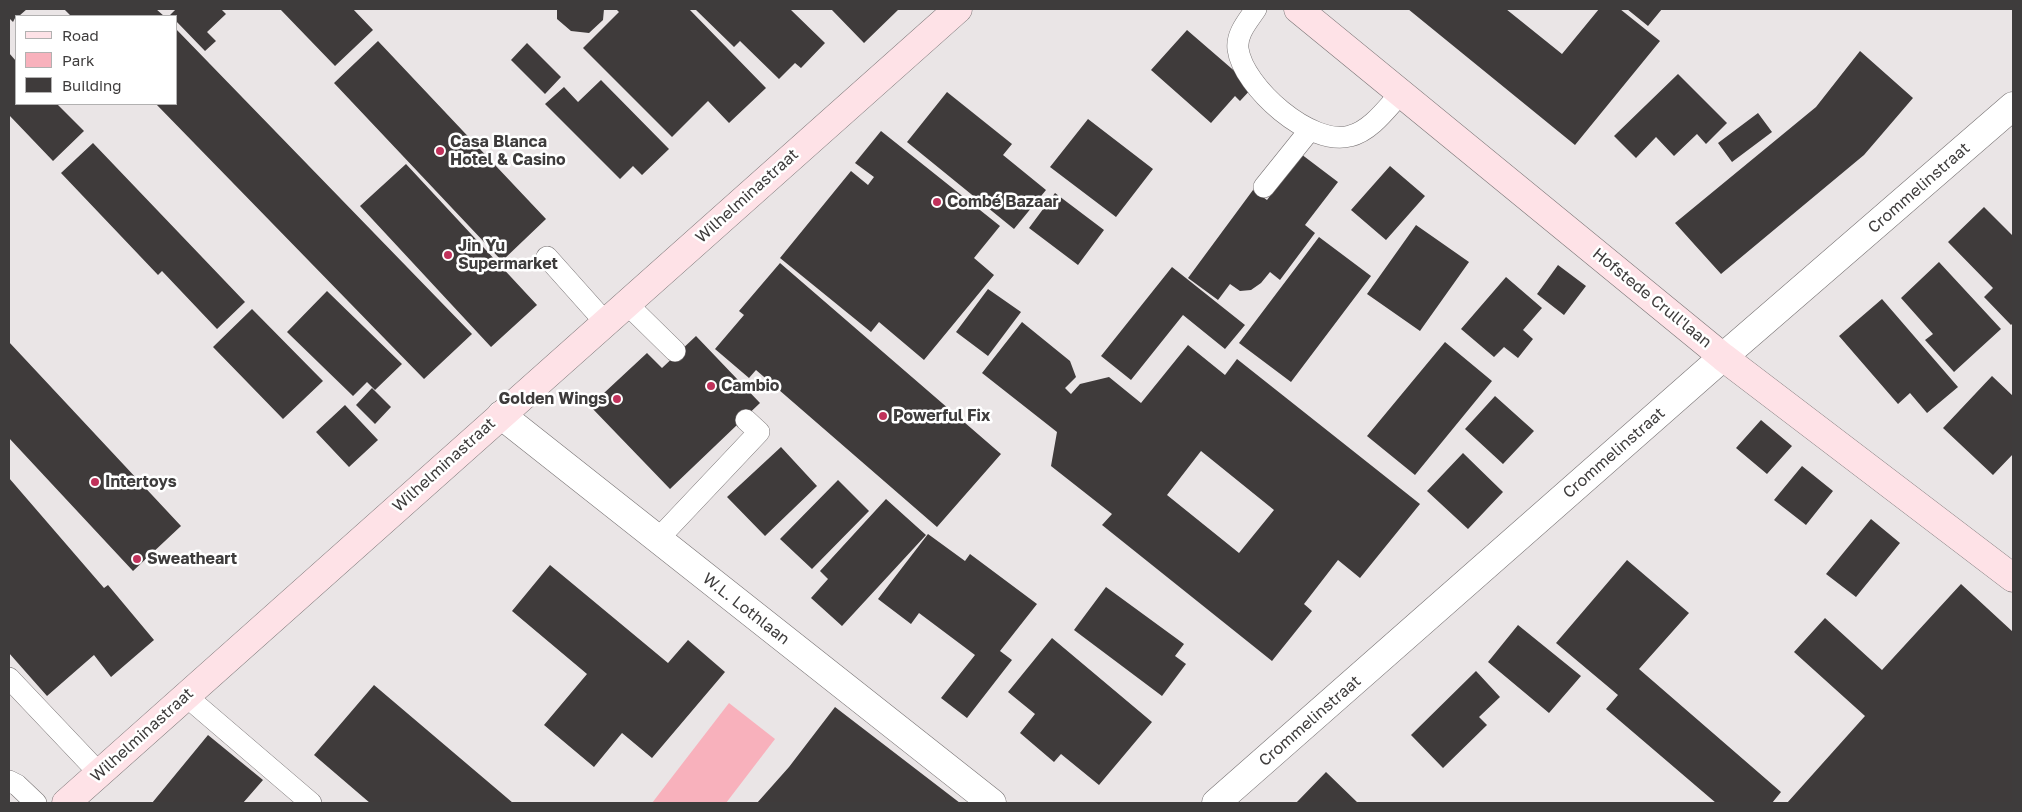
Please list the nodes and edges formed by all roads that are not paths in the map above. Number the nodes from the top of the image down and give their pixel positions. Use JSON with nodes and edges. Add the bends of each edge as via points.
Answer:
{"nodes":[{"id":1,"x":958,"y":9,"type":"edge"},
{"id":2,"x":1256,"y":9,"type":"edge"},
{"id":3,"x":1298,"y":9,"type":"edge"},
{"id":4,"x":1401,"y":93,"type":"junction"},
{"id":5,"x":2013,"y":106,"type":"edge"},
{"id":6,"x":1309,"y":131,"type":"junction"},
{"id":7,"x":1264,"y":187,"type":"dead end"},
{"id":8,"x":547,"y":257,"type":"dead end"},
{"id":9,"x":626,"y":303,"type":"junction"},
{"id":10,"x":605,"y":322,"type":"junction"},
{"id":11,"x":675,"y":351,"type":"dead end"},
{"id":12,"x":1723,"y":357,"type":"junction"},
{"id":13,"x":501,"y":415,"type":"junction"},
{"id":14,"x":746,"y":420,"type":"dead end"},
{"id":15,"x":658,"y":539,"type":"junction"},
{"id":16,"x":2013,"y":578,"type":"edge"},
{"id":17,"x":9,"y":678,"type":"edge"},
{"id":18,"x":186,"y":696,"type":"junction"},
{"id":19,"x":99,"y":773,"type":"junction"},
{"id":20,"x":9,"y":781,"type":"edge"},
{"id":21,"x":36,"y":803,"type":"edge"},
{"id":22,"x":66,"y":803,"type":"edge"},
{"id":23,"x":311,"y":803,"type":"edge"},
{"id":24,"x":992,"y":803,"type":"edge"},
{"id":25,"x":1216,"y":803,"type":"edge"}],
"edges":[{"from":1,"to":9,"type":"street","name":"Wilhelminastraat"},
{"from":2,"to":6,"type":"lane","via":[[1240,32],[1238,49],[1243,66],[1263,93],[1294,122]]},
{"from":3,"to":4,"type":"street","name":"Hofstede Crull'laan"},
{"from":4,"to":6,"type":"lane","via":[[1365,129],[1350,136],[1330,138]]},
{"from":4,"to":12,"type":"street","name":"Hofstede Crull'laan"},
{"from":5,"to":12,"type":"street","name":"Crommelinstraat"},
{"from":6,"to":7,"type":"lane"},
{"from":8,"to":10,"type":"lane"},
{"from":9,"to":10,"type":"street","name":"Wilhelminastraat"},
{"from":9,"to":11,"type":"lane"},
{"from":10,"to":13,"type":"street","name":"Wilhelminastraat"},
{"from":12,"to":16,"type":"street","name":"Hofstede Crull'laan"},
{"from":12,"to":25,"type":"street","name":"Crommelinstraat"},
{"from":13,"to":15,"type":"street","name":"W.L. Lothlaan"},
{"from":13,"to":18,"type":"street","name":"Wilhelminastraat"},
{"from":14,"to":15,"type":"lane","via":[[759,432]]},
{"from":15,"to":24,"type":"street","name":"W.L. Lothlaan"},
{"from":17,"to":19,"type":"lane"},
{"from":18,"to":19,"type":"street","name":"Wilhelminastraat"},
{"from":18,"to":23,"type":"lane"},
{"from":19,"to":22,"type":"street","name":"Wilhelminastraat"},
{"from":20,"to":21,"type":"lane"}]}
